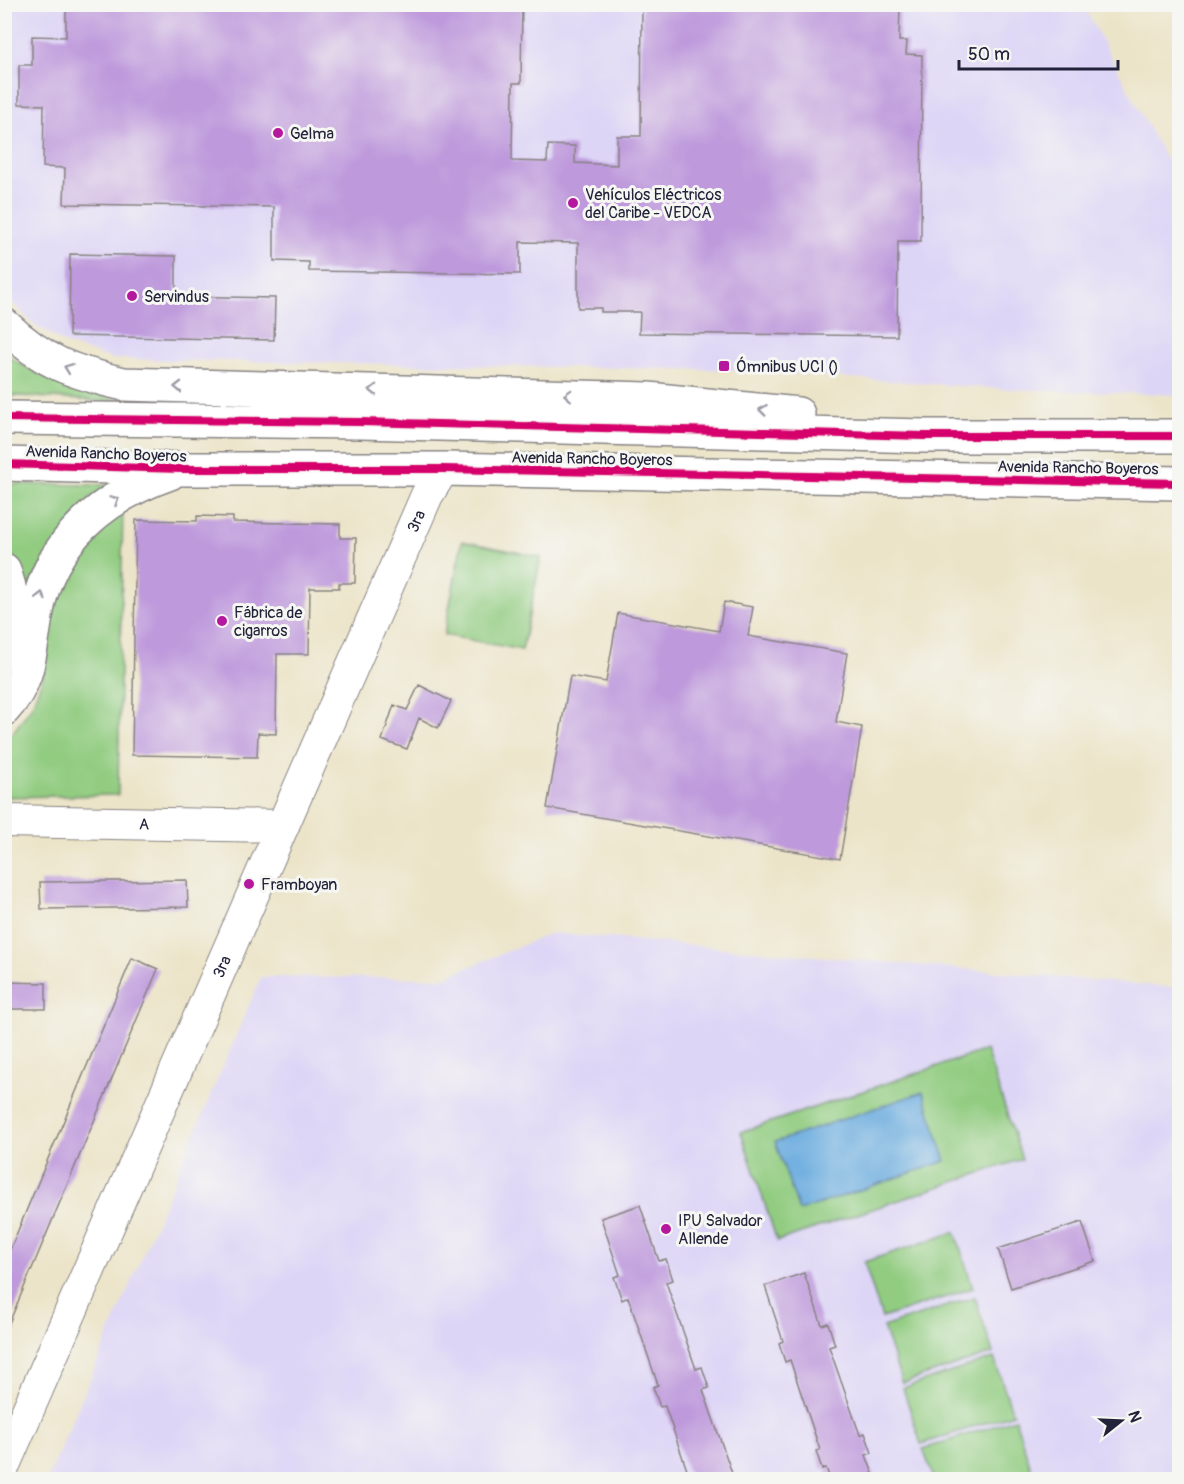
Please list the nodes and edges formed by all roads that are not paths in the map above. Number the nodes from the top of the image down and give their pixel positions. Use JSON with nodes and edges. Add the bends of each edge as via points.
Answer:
{"nodes":[{"id":1,"x":4,"y":325,"type":"edge"},
{"id":2,"x":4,"y":418,"type":"edge"},
{"id":3,"x":924,"y":436,"type":"junction"},
{"id":4,"x":1179,"y":436,"type":"edge"},
{"id":5,"x":4,"y":464,"type":"edge"},
{"id":6,"x":443,"y":468,"type":"junction"},
{"id":7,"x":182,"y":470,"type":"junction"},
{"id":8,"x":1179,"y":483,"type":"edge"},
{"id":9,"x":4,"y":570,"type":"edge"},
{"id":10,"x":4,"y":691,"type":"edge"},
{"id":11,"x":4,"y":709,"type":"edge"},
{"id":12,"x":4,"y":821,"type":"edge"},
{"id":13,"x":283,"y":826,"type":"junction"},
{"id":14,"x":4,"y":1465,"type":"edge"}],
"edges":[{"from":3,"to":1,"type":"highway","one_way":true,"via":[[805,415],[648,399],[124,384],[51,362]]},
{"from":2,"to":3,"type":"highway","name":"Avenida Rancho Boyeros"},
{"from":3,"to":4,"type":"highway","name":"Avenida Rancho Boyeros"},
{"from":5,"to":7,"type":"highway","name":"Avenida Rancho Boyeros"},
{"from":6,"to":7,"type":"highway","name":"Avenida Rancho Boyeros"},
{"from":6,"to":8,"type":"highway","name":"Avenida Rancho Boyeros"},
{"from":6,"to":13,"type":"street","name":"3ra","via":[[427,495]]},
{"from":11,"to":7,"type":"highway","one_way":true,"via":[[25,677],[44,581],[59,552],[86,522],[120,496]]},
{"from":9,"to":10,"type":"highway","via":[[12,597],[15,633],[14,658]]},
{"from":12,"to":13,"type":"street","name":"A"},
{"from":13,"to":14,"type":"street","name":"3ra"}]}
